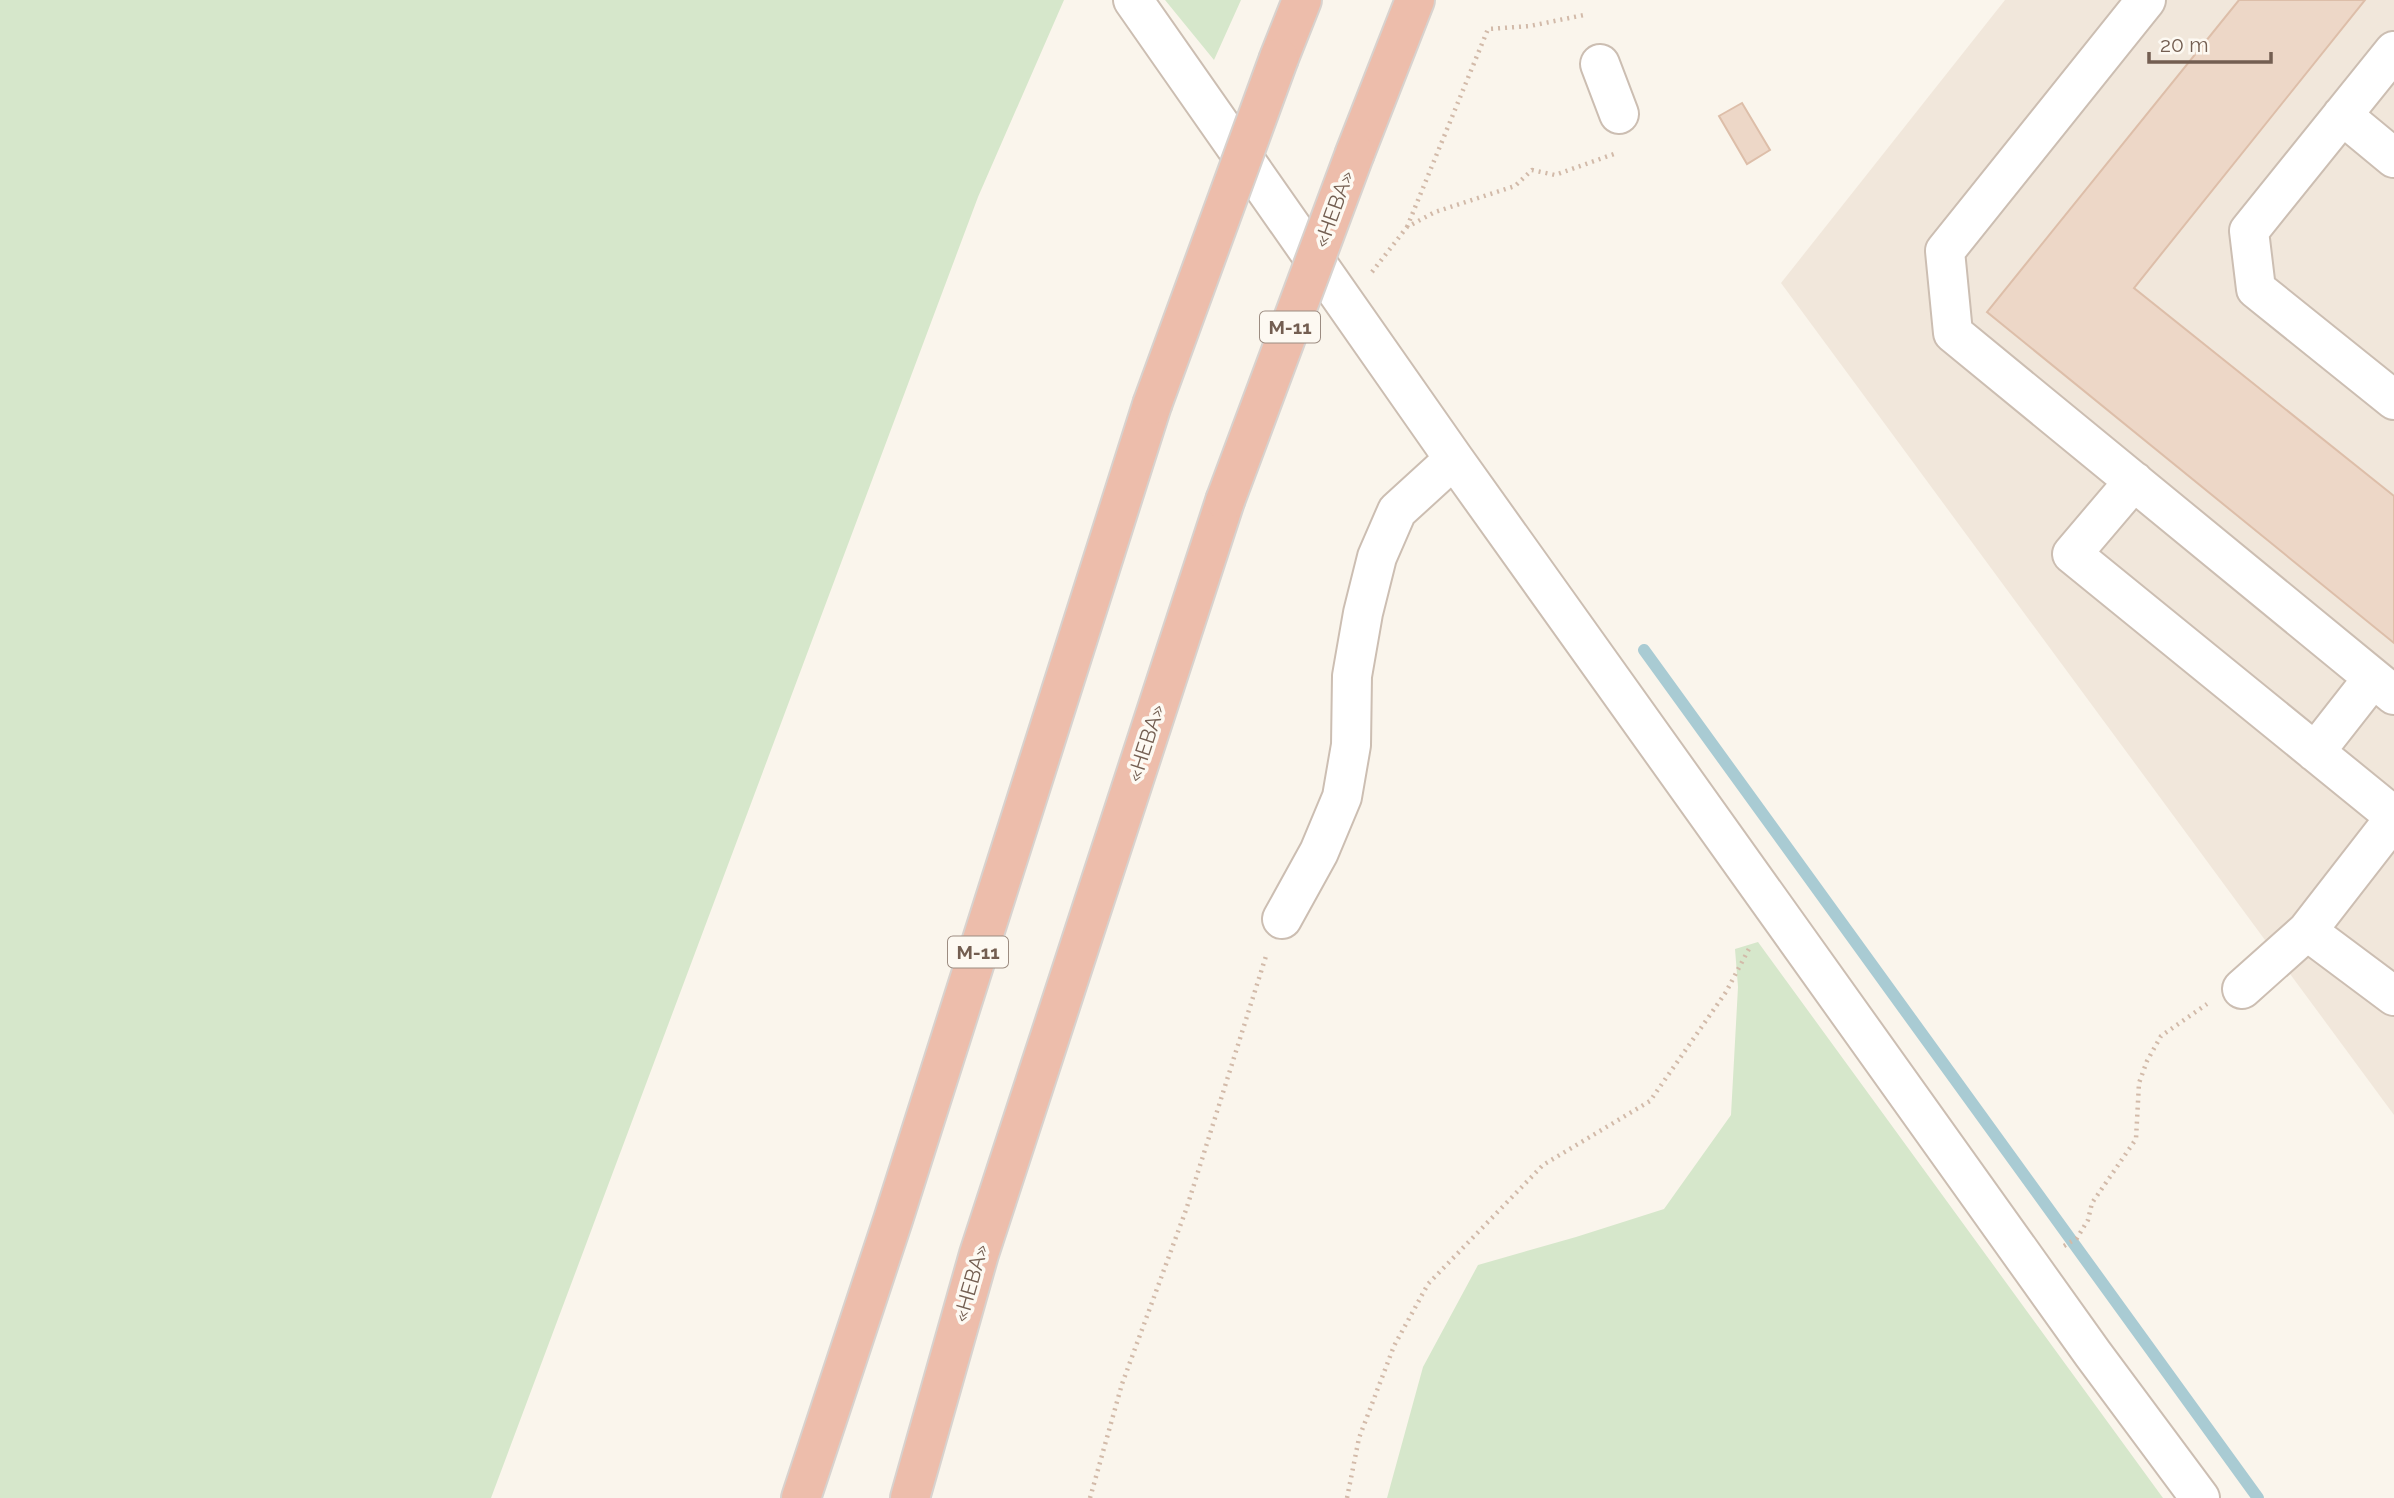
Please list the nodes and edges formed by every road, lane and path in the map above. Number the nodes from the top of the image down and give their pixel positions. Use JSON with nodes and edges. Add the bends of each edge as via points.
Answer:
{"nodes":[{"id":1,"x":1133,"y":0,"type":"edge"},
{"id":2,"x":1302,"y":0,"type":"edge"},
{"id":3,"x":1415,"y":0,"type":"edge"},
{"id":4,"x":2146,"y":0,"type":"edge"},
{"id":5,"x":1584,"y":15,"type":"dead end"},
{"id":6,"x":2394,"y":51,"type":"edge"},
{"id":7,"x":1600,"y":64,"type":"dead end"},
{"id":8,"x":1619,"y":114,"type":"dead end"},
{"id":9,"x":2342,"y":115,"type":"junction"},
{"id":10,"x":1617,"y":153,"type":"dead end"},
{"id":11,"x":2394,"y":158,"type":"edge"},
{"id":12,"x":1407,"y":228,"type":"junction"},
{"id":13,"x":1346,"y":305,"type":"junction"},
{"id":14,"x":2394,"y":400,"type":"edge"},
{"id":15,"x":1454,"y":460,"type":"junction"},
{"id":16,"x":2134,"y":481,"type":"junction"},
{"id":17,"x":2384,"y":687,"type":"edge"},
{"id":18,"x":2315,"y":752,"type":"junction"},
{"id":19,"x":2394,"y":818,"type":"edge"},
{"id":20,"x":1772,"y":904,"type":"junction"},
{"id":21,"x":1282,"y":919,"type":"joint"},
{"id":22,"x":2307,"y":930,"type":"junction"},
{"id":23,"x":2242,"y":989,"type":"joint"},
{"id":24,"x":2394,"y":996,"type":"edge"},
{"id":25,"x":2032,"y":1268,"type":"junction"},
{"id":26,"x":801,"y":1498,"type":"edge"},
{"id":27,"x":910,"y":1498,"type":"edge"},
{"id":28,"x":1090,"y":1498,"type":"edge"},
{"id":29,"x":1348,"y":1498,"type":"edge"},
{"id":30,"x":2200,"y":1498,"type":"edge"}],
"edges":[{"from":1,"to":13,"type":"street"},
{"from":2,"to":26,"type":"highway","number":"М-11","bridge":true,"via":[[1152,405]]},
{"from":3,"to":27,"type":"highway","name":"«НЕВА»","number":"М-11","bridge":true,"via":[[1225,501],[979,1254]]},
{"from":4,"to":16,"type":"street","via":[[1945,251],[1953,333]]},
{"from":5,"to":12,"type":"path","via":[[1488,29]]},
{"from":6,"to":9,"type":"street"},
{"from":7,"to":8,"type":"street"},
{"from":9,"to":11,"type":"street"},
{"from":9,"to":14,"type":"street","via":[[2249,231],[2256,289]]},
{"from":10,"to":12,"type":"path","via":[[1555,175],[1532,170],[1515,186],[1435,212]]},
{"from":12,"to":13,"type":"path"},
{"from":13,"to":15,"type":"street"},
{"from":15,"to":20,"type":"street"},
{"from":15,"to":21,"type":"street","via":[[1397,511],[1377,557],[1352,676],[1351,745],[1342,797],[1319,852]]},
{"from":16,"to":17,"type":"street"},
{"from":16,"to":18,"type":"street","via":[[2072,554]]},
{"from":17,"to":18,"type":"street"},
{"from":18,"to":19,"type":"street"},
{"from":19,"to":22,"type":"street"},
{"from":20,"to":25,"type":"street"},
{"from":20,"to":29,"type":"path","via":[[1726,992],[1650,1101],[1543,1165],[1428,1283],[1394,1346],[1359,1438]]},
{"from":21,"to":28,"type":"path","via":[[1263,965],[1186,1210],[1122,1384]]},
{"from":22,"to":23,"type":"street"},
{"from":22,"to":24,"type":"street"},
{"from":23,"to":25,"type":"path","via":[[2210,1002],[2161,1035],[2139,1083],[2136,1139],[2092,1203],[2077,1238]]},
{"from":25,"to":30,"type":"street"}]}
